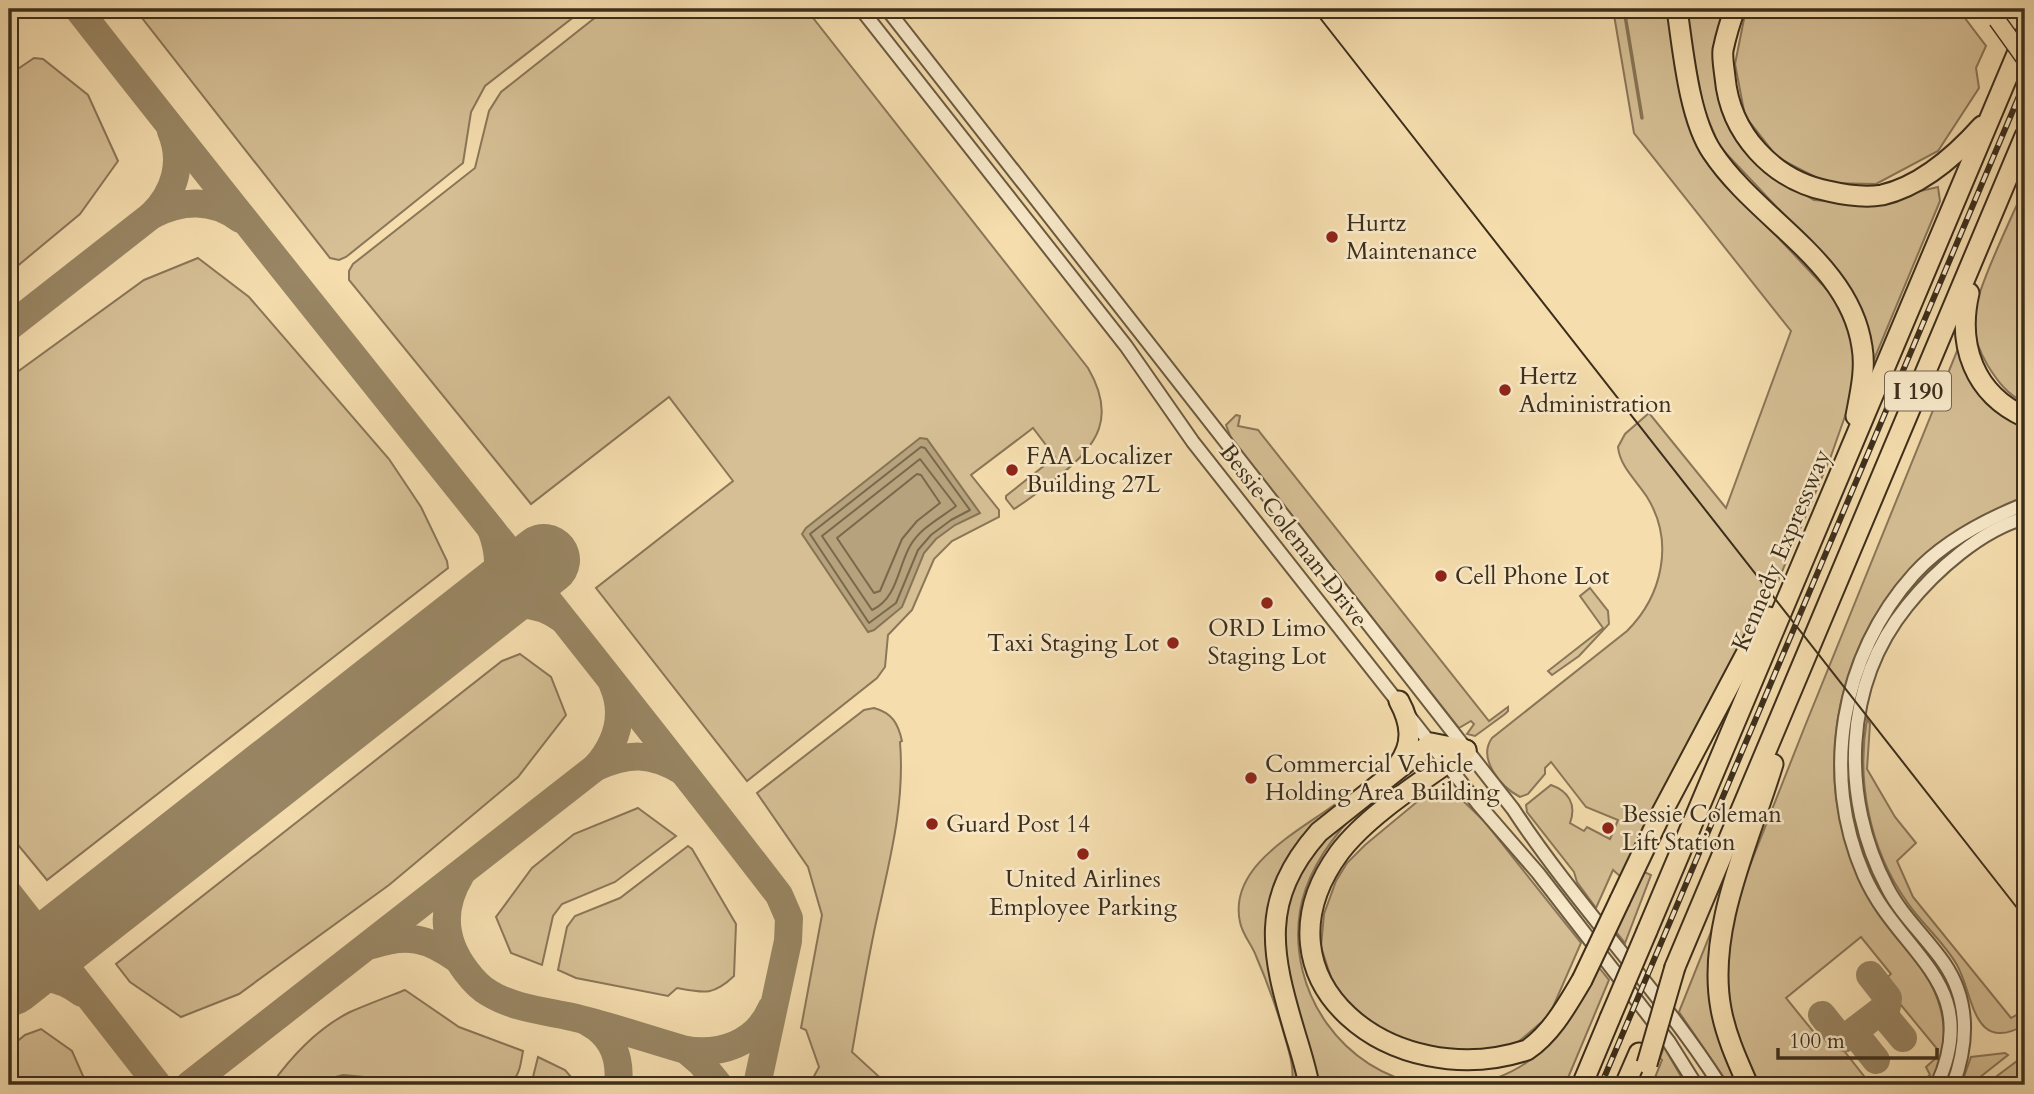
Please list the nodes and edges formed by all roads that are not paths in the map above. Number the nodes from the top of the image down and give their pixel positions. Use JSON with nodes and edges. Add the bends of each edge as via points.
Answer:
{"nodes":[{"id":1,"x":862,"y":9,"type":"edge"},
{"id":2,"x":887,"y":9,"type":"edge"},
{"id":3,"x":1677,"y":9,"type":"edge"},
{"id":4,"x":1735,"y":9,"type":"edge"},
{"id":5,"x":1997,"y":20,"type":"dead end"},
{"id":6,"x":2025,"y":35,"type":"edge"},
{"id":7,"x":2025,"y":60,"type":"edge"},
{"id":8,"x":1996,"y":105,"type":"junction"},
{"id":9,"x":2025,"y":136,"type":"edge"},
{"id":10,"x":2000,"y":197,"type":"junction"},
{"id":11,"x":2025,"y":417,"type":"edge"},
{"id":12,"x":1849,"y":453,"type":"junction"},
{"id":13,"x":2025,"y":504,"type":"edge"},
{"id":14,"x":2025,"y":518,"type":"edge"},
{"id":15,"x":1790,"y":588,"type":"junction"},
{"id":16,"x":1798,"y":678,"type":"junction"},
{"id":17,"x":1399,"y":701,"type":"junction"},
{"id":18,"x":1431,"y":743,"type":"junction"},
{"id":19,"x":1466,"y":750,"type":"junction"},
{"id":20,"x":1448,"y":764,"type":"junction"},
{"id":21,"x":1396,"y":769,"type":"junction"},
{"id":22,"x":1643,"y":1059,"type":"junction"},
{"id":23,"x":1381,"y":1061,"type":"dead end"},
{"id":24,"x":1434,"y":1075,"type":"dead end"},
{"id":25,"x":1309,"y":1085,"type":"edge"},
{"id":26,"x":1581,"y":1085,"type":"edge"},
{"id":27,"x":1625,"y":1085,"type":"edge"},
{"id":28,"x":1639,"y":1085,"type":"edge"},
{"id":29,"x":1696,"y":1085,"type":"edge"},
{"id":30,"x":1720,"y":1085,"type":"edge"},
{"id":31,"x":1748,"y":1085,"type":"edge"},
{"id":32,"x":1937,"y":1085,"type":"edge"},
{"id":33,"x":1953,"y":1085,"type":"edge"}],
"edges":[{"from":1,"to":17,"type":"street","name":"Bessie Coleman Drive","via":[[1111,326],[1177,421]]},
{"from":2,"to":19,"type":"street","name":"Bessie Coleman Drive"},
{"from":3,"to":12,"type":"highway","via":[[1696,109],[1711,150],[1842,292],[1857,322],[1863,350],[1862,385]]},
{"from":4,"to":8,"type":"highway","via":[[1723,52],[1727,92],[1740,129],[1762,157],[1811,188],[1849,196],[1879,195],[1912,183],[1967,143]]},
{"from":5,"to":7,"type":"main road","bridge":true},
{"from":6,"to":8,"type":"highway","name":"Kennedy Expressway","number":"I 190"},
{"from":8,"to":12,"type":"highway","name":"Kennedy Expressway","number":"I 190"},
{"from":9,"to":10,"type":"highway","number":"I 190"},
{"from":10,"to":11,"type":"highway","via":[[1968,295],[1964,331],[1972,365],[1985,386]]},
{"from":10,"to":16,"type":"highway","number":"I 190"},
{"from":12,"to":15,"type":"highway","name":"Kennedy Expressway","number":"I 190"},
{"from":13,"to":32,"type":"street","via":[[1961,536],[1914,573],[1880,621],[1858,663],[1846,704],[1841,740],[1843,791],[1864,876],[1926,960],[1947,1002],[1950,1054]]},
{"from":14,"to":33,"type":"street","via":[[1971,546],[1925,584],[1876,654],[1857,716],[1854,775],[1877,865],[1887,888],[1945,964],[1957,989],[1965,1041]]},
{"from":15,"to":24,"type":"highway","bridge":true,"via":[[1755,637],[1562,1013],[1528,1050],[1506,1062],[1479,1072]]},
{"from":15,"to":26,"type":"highway","name":"Kennedy Expressway","number":"I 190","bridge":true},
{"from":16,"to":22,"type":"highway","number":"I 190","bridge":true,"via":[[1675,967]]},
{"from":16,"to":31,"type":"highway","via":[[1719,944],[1721,1009]]},
{"from":17,"to":18,"type":"street","name":"Bessie Coleman Drive"},
{"from":17,"to":21,"type":"highway","via":[[1410,730],[1407,751]]},
{"from":18,"to":19,"type":"highway"},
{"from":18,"to":20,"type":"street","name":"Bessie Coleman Drive"},
{"from":18,"to":21,"type":"highway"},
{"from":19,"to":20,"type":"highway"},
{"from":19,"to":30,"type":"street","name":"Bessie Coleman Drive","via":[[1683,1028]]},
{"from":20,"to":23,"type":"highway","via":[[1355,835],[1325,877],[1315,904],[1310,937],[1313,971],[1323,998],[1340,1026]]},
{"from":20,"to":29,"type":"street","name":"Bessie Coleman Drive","via":[[1670,1042]]},
{"from":21,"to":25,"type":"highway","via":[[1306,847],[1287,880],[1277,911],[1278,974]]},
{"from":22,"to":27,"type":"highway","number":"I 190"},
{"from":22,"to":28,"type":"highway"}]}
